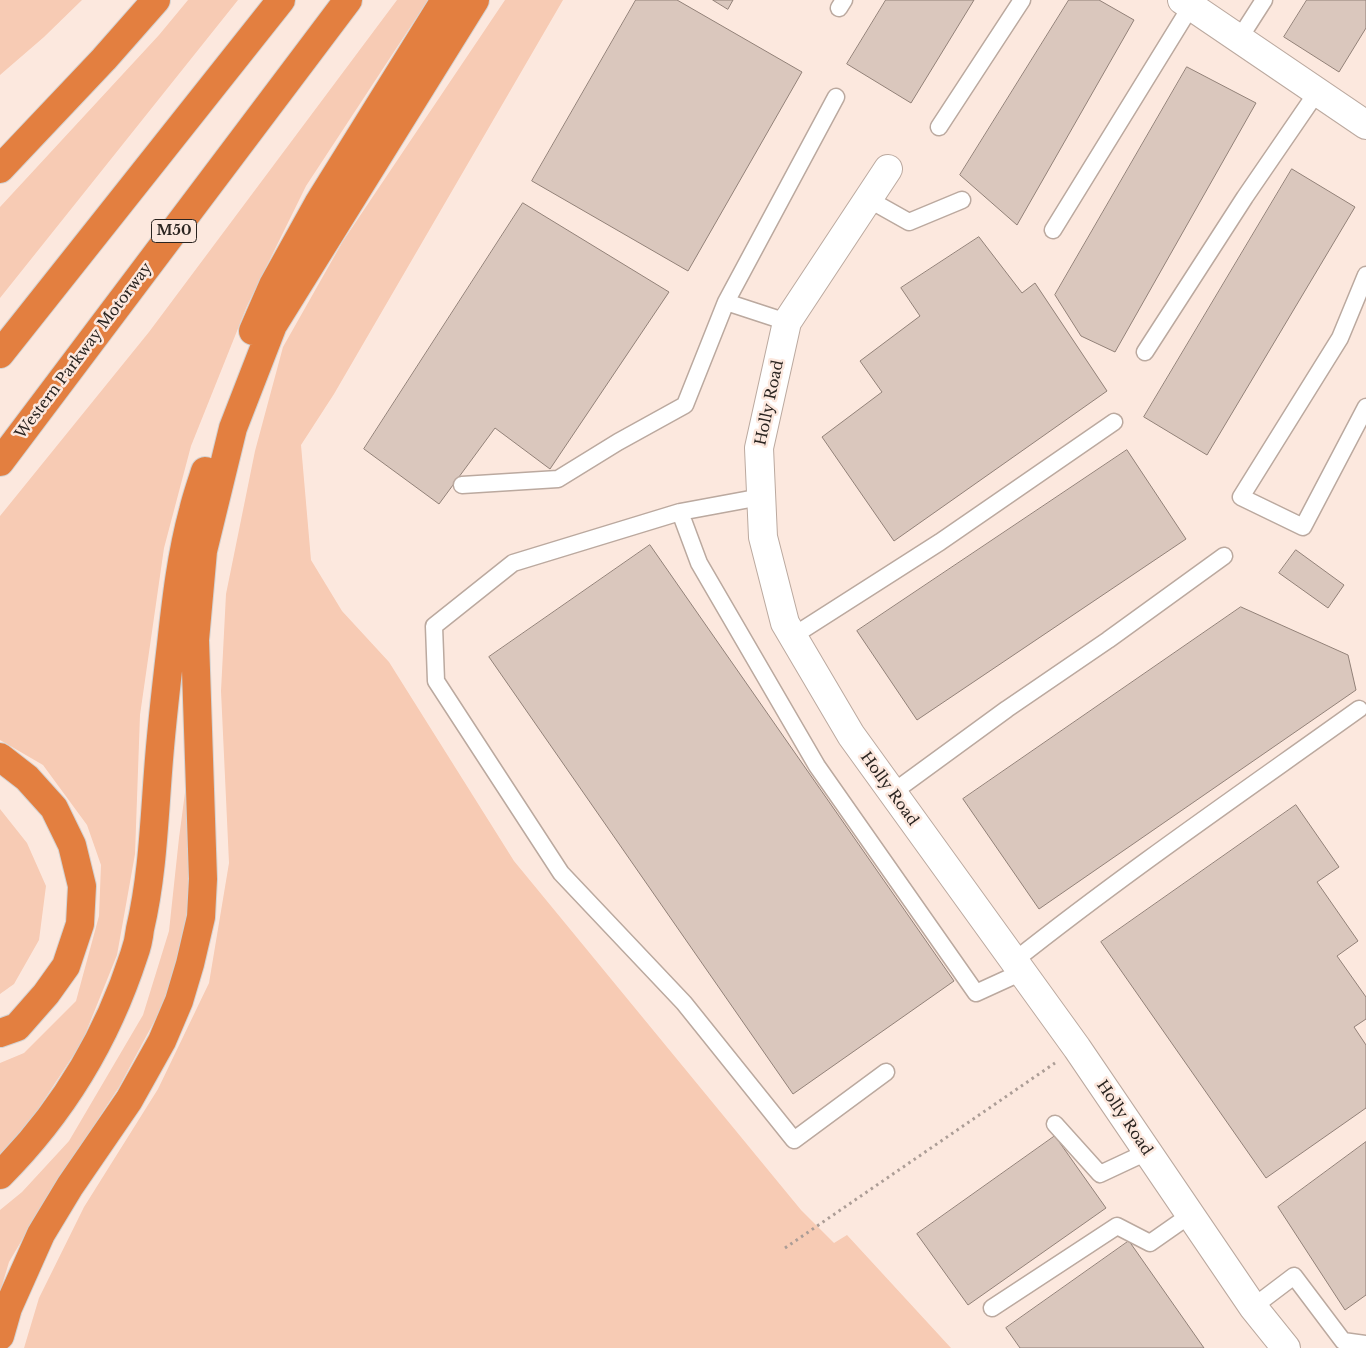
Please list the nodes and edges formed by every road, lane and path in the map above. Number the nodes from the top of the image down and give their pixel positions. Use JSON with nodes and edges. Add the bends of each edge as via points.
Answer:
{"nodes":[{"id":1,"x":156,"y":0,"type":"edge"},
{"id":2,"x":281,"y":0,"type":"edge"},
{"id":3,"x":348,"y":0,"type":"edge"},
{"id":4,"x":445,"y":0,"type":"edge"},
{"id":5,"x":475,"y":0,"type":"edge"},
{"id":6,"x":1022,"y":0,"type":"edge"},
{"id":7,"x":1264,"y":0,"type":"edge"},
{"id":8,"x":1187,"y":3,"type":"edge"},
{"id":9,"x":1240,"y":39,"type":"junction"},
{"id":10,"x":104,"y":59,"type":"junction"},
{"id":11,"x":1317,"y":92,"type":"junction"},
{"id":12,"x":836,"y":97,"type":"dead end"},
{"id":13,"x":1366,"y":125,"type":"edge"},
{"id":14,"x":940,"y":126,"type":"dead end"},
{"id":15,"x":0,"y":153,"type":"edge"},
{"id":16,"x":0,"y":169,"type":"edge"},
{"id":17,"x":888,"y":169,"type":"dead end"},
{"id":18,"x":868,"y":199,"type":"junction"},
{"id":19,"x":962,"y":200,"type":"dead end"},
{"id":20,"x":1053,"y":230,"type":"dead end"},
{"id":21,"x":1366,"y":275,"type":"edge"},
{"id":22,"x":726,"y":302,"type":"junction"},
{"id":23,"x":787,"y":322,"type":"junction"},
{"id":24,"x":1144,"y":352,"type":"dead end"},
{"id":25,"x":0,"y":354,"type":"edge"},
{"id":26,"x":1366,"y":407,"type":"edge"},
{"id":27,"x":1114,"y":422,"type":"dead end"},
{"id":28,"x":0,"y":462,"type":"edge"},
{"id":29,"x":462,"y":485,"type":"dead end"},
{"id":30,"x":761,"y":496,"type":"junction"},
{"id":31,"x":680,"y":512,"type":"junction"},
{"id":32,"x":1224,"y":556,"type":"dead end"},
{"id":33,"x":793,"y":636,"type":"junction"},
{"id":34,"x":1359,"y":709,"type":"dead end"},
{"id":35,"x":0,"y":757,"type":"edge"},
{"id":36,"x":892,"y":793,"type":"junction"},
{"id":37,"x":1018,"y":967,"type":"junction"},
{"id":38,"x":0,"y":1033,"type":"edge"},
{"id":39,"x":1077,"y":1048,"type":"junction"},
{"id":40,"x":886,"y":1072,"type":"dead end"},
{"id":41,"x":1055,"y":1124,"type":"dead end"},
{"id":42,"x":1147,"y":1152,"type":"junction"},
{"id":43,"x":0,"y":1175,"type":"edge"},
{"id":44,"x":1190,"y":1214,"type":"junction"},
{"id":45,"x":785,"y":1248,"type":"dead end"},
{"id":46,"x":1253,"y":1307,"type":"junction"},
{"id":47,"x":992,"y":1308,"type":"dead end"},
{"id":48,"x":0,"y":1336,"type":"edge"},
{"id":49,"x":1366,"y":1344,"type":"edge"},
{"id":50,"x":1286,"y":1348,"type":"edge"}],
"edges":[{"from":1,"to":10,"type":"highway"},
{"from":2,"to":25,"type":"highway"},
{"from":3,"to":28,"type":"highway","name":"Western Parkway Motorway","number":"M50"},
{"from":4,"to":43,"type":"highway","via":[[273,285],[223,407],[193,511],[180,571],[147,902],[135,954],[90,1058],[39,1132]]},
{"from":5,"to":48,"type":"highway","via":[[273,325],[233,428],[203,551],[195,640],[203,879],[201,917],[190,964],[162,1042],[129,1100],[41,1234],[8,1308]]},
{"from":6,"to":14,"type":"lane"},
{"from":7,"to":9,"type":"lane"},
{"from":8,"to":9,"type":"street"},
{"from":8,"to":20,"type":"lane"},
{"from":9,"to":11,"type":"street"},
{"from":10,"to":15,"type":"highway"},
{"from":10,"to":16,"type":"highway"},
{"from":11,"to":13,"type":"street"},
{"from":11,"to":24,"type":"lane"},
{"from":12,"to":22,"type":"lane"},
{"from":17,"to":18,"type":"street","name":"Holly Road"},
{"from":18,"to":19,"type":"lane","via":[[909,222]]},
{"from":18,"to":23,"type":"street","name":"Holly Road"},
{"from":21,"to":26,"type":"lane","via":[[1340,338],[1241,497],[1303,527]]},
{"from":22,"to":23,"type":"lane"},
{"from":22,"to":29,"type":"lane","via":[[685,406],[558,478]]},
{"from":23,"to":30,"type":"street","name":"Holly Road","via":[[759,448]]},
{"from":27,"to":33,"type":"lane","via":[[940,542]]},
{"from":30,"to":31,"type":"lane"},
{"from":30,"to":33,"type":"street","name":"Holly Road","via":[[763,537],[785,623]]},
{"from":31,"to":37,"type":"lane","via":[[699,563],[817,766],[976,993]]},
{"from":31,"to":40,"type":"lane","via":[[513,563],[434,626],[436,681],[561,873],[684,1003],[794,1140]]},
{"from":32,"to":36,"type":"lane"},
{"from":33,"to":36,"type":"street","name":"Holly Road","via":[[851,735]]},
{"from":34,"to":37,"type":"lane","via":[[1052,931]]},
{"from":35,"to":38,"type":"highway","via":[[27,778],[54,808],[72,845],[82,886],[80,924],[66,966],[17,1027]]},
{"from":36,"to":37,"type":"street","name":"Holly Road"},
{"from":37,"to":39,"type":"street","name":"Holly Road"},
{"from":39,"to":42,"type":"street","name":"Holly Road"},
{"from":39,"to":45,"type":"path"},
{"from":41,"to":42,"type":"lane","via":[[1100,1174]]},
{"from":42,"to":44,"type":"street","name":"Holly Road"},
{"from":44,"to":46,"type":"street","name":"Holly Road"},
{"from":44,"to":47,"type":"lane","via":[[1150,1243],[1117,1226]]},
{"from":46,"to":49,"type":"lane","via":[[1294,1276],[1343,1341]]},
{"from":46,"to":50,"type":"street","name":"Holly Road"}]}
